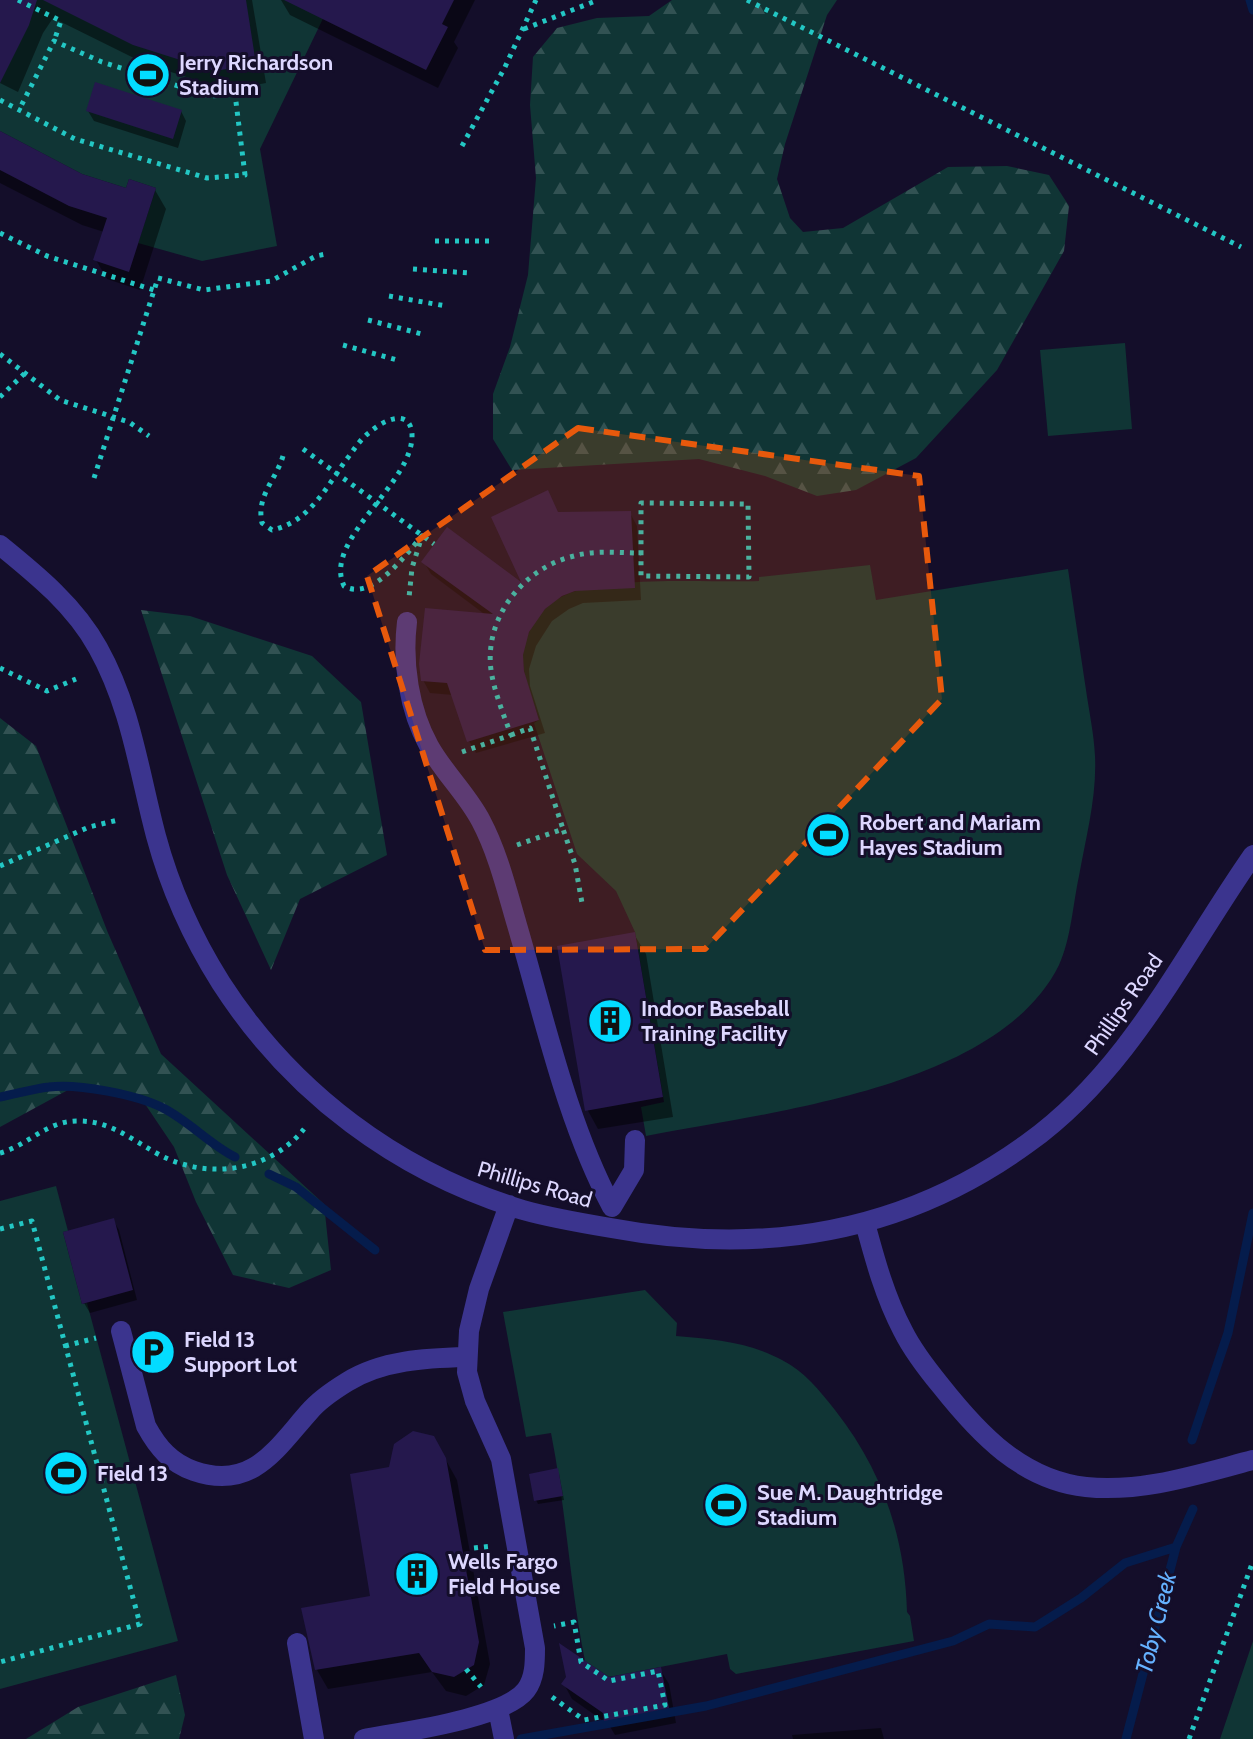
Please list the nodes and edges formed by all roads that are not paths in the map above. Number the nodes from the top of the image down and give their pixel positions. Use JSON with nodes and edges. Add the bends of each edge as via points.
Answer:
{"nodes":[{"id":1,"x":0,"y":545,"type":"edge"},
{"id":2,"x":407,"y":622,"type":"road end"},
{"id":3,"x":1253,"y":855,"type":"edge"},
{"id":4,"x":635,"y":1140,"type":"dead end"},
{"id":5,"x":509,"y":1205,"type":"junction"},
{"id":6,"x":612,"y":1207,"type":"junction"},
{"id":7,"x":865,"y":1223,"type":"junction"},
{"id":8,"x":609,"y":1228,"type":"junction"},
{"id":9,"x":121,"y":1331,"type":"road end"},
{"id":10,"x":466,"y":1357,"type":"junction"},
{"id":11,"x":1253,"y":1460,"type":"edge"},
{"id":12,"x":297,"y":1643,"type":"dead end"},
{"id":13,"x":498,"y":1709,"type":"junction"},
{"id":14,"x":314,"y":1739,"type":"edge"},
{"id":15,"x":364,"y":1739,"type":"edge"},
{"id":16,"x":504,"y":1739,"type":"edge"}],
"edges":[{"from":1,"to":5,"type":"street","name":"Phillips Road","via":[[72,611],[99,649],[131,726],[175,894],[207,960],[252,1026],[298,1078],[363,1133],[452,1184]]},
{"from":2,"to":6,"type":"street","via":[[407,675],[423,731],[483,824],[585,1149]]},
{"from":3,"to":7,"type":"street","name":"Phillips Road","via":[[1127,1045],[1079,1101],[1030,1142],[971,1179]]},
{"from":4,"to":6,"type":"street","via":[[634,1170]]},
{"from":5,"to":8,"type":"street","name":"Phillips Road"},
{"from":5,"to":10,"type":"street","via":[[479,1289]]},
{"from":6,"to":8,"type":"street"},
{"from":7,"to":8,"type":"street","name":"Phillips Road","via":[[790,1237],[728,1241]]},
{"from":7,"to":11,"type":"street","via":[[887,1296],[914,1350],[972,1423],[1022,1465],[1065,1483],[1108,1488],[1174,1480]]},
{"from":9,"to":10,"type":"street","via":[[153,1439],[172,1460],[217,1476],[244,1472],[270,1458],[311,1409],[350,1380],[412,1361]]},
{"from":10,"to":13,"type":"street","via":[[472,1393],[501,1459],[535,1648],[528,1688]]},
{"from":12,"to":14,"type":"street"},
{"from":13,"to":15,"type":"street"},
{"from":13,"to":16,"type":"street"}]}
